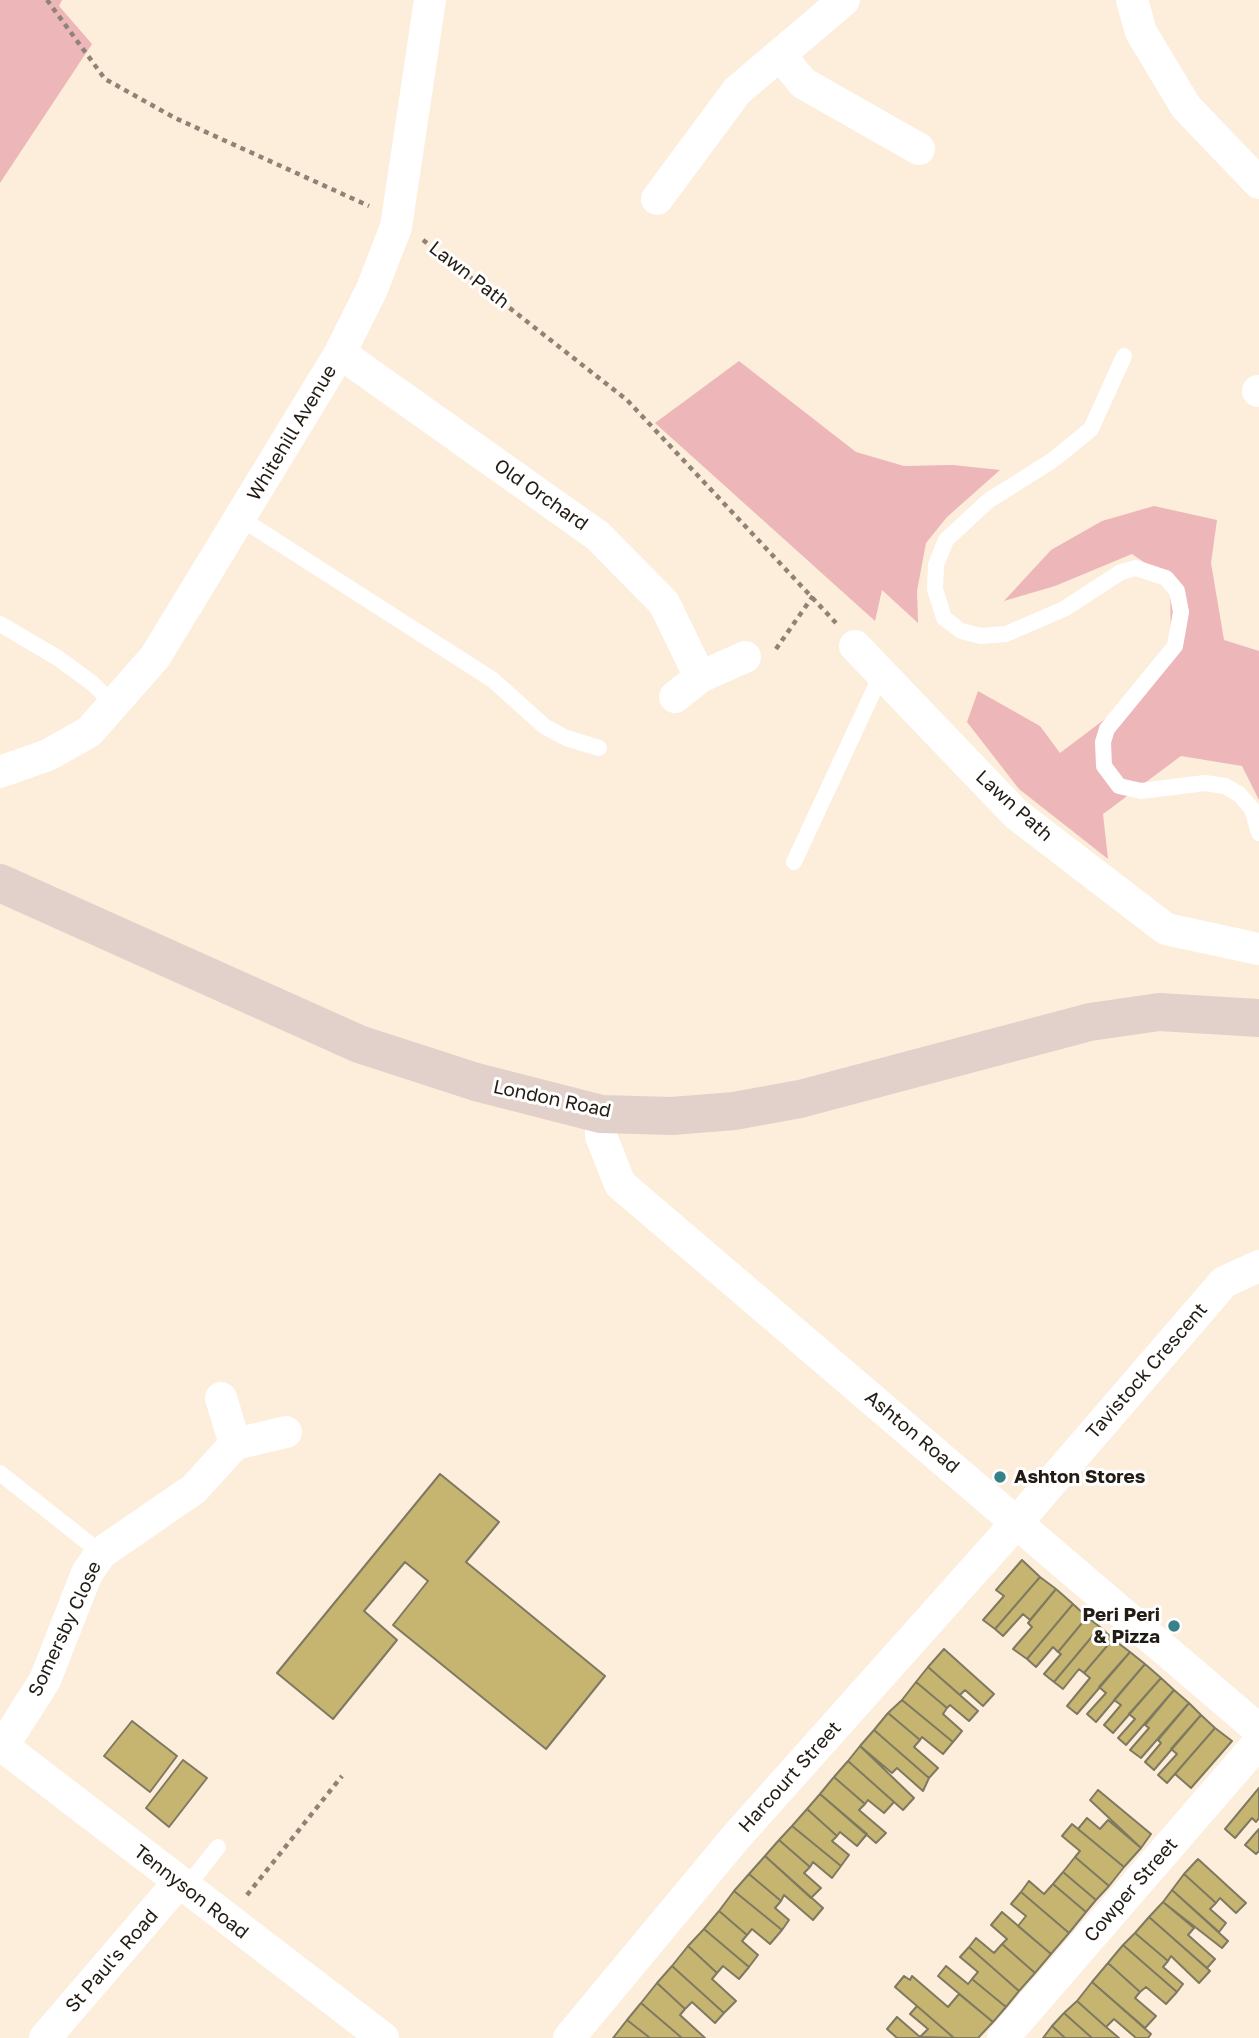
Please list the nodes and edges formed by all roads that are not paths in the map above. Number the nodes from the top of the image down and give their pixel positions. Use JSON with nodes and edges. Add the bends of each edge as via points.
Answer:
{"nodes":[{"id":1,"x":430,"y":0,"type":"edge"},
{"id":2,"x":844,"y":0,"type":"edge"},
{"id":3,"x":1132,"y":0,"type":"edge"},
{"id":4,"x":781,"y":56,"type":"junction"},
{"id":5,"x":919,"y":149,"type":"dead end"},
{"id":6,"x":1259,"y":183,"type":"edge"},
{"id":7,"x":657,"y":199,"type":"dead end"},
{"id":8,"x":340,"y":353,"type":"junction"},
{"id":9,"x":1124,"y":356,"type":"dead end"},
{"id":10,"x":240,"y":519,"type":"junction"},
{"id":11,"x":0,"y":624,"type":"edge"},
{"id":12,"x":855,"y":646,"type":"road end"},
{"id":13,"x":745,"y":657,"type":"road end"},
{"id":14,"x":881,"y":675,"type":"junction"},
{"id":15,"x":700,"y":677,"type":"junction"},
{"id":16,"x":675,"y":697,"type":"dead end"},
{"id":17,"x":114,"y":704,"type":"junction"},
{"id":18,"x":599,"y":748,"type":"dead end"},
{"id":19,"x":0,"y":772,"type":"edge"},
{"id":20,"x":1259,"y":833,"type":"edge"},
{"id":21,"x":794,"y":862,"type":"dead end"},
{"id":22,"x":0,"y":883,"type":"edge"},
{"id":23,"x":1259,"y":949,"type":"edge"},
{"id":24,"x":1259,"y":1018,"type":"edge"},
{"id":25,"x":601,"y":1114,"type":"junction"},
{"id":26,"x":1259,"y":1266,"type":"edge"},
{"id":27,"x":221,"y":1398,"type":"dead end"},
{"id":28,"x":286,"y":1432,"type":"dead end"},
{"id":29,"x":235,"y":1444,"type":"junction"},
{"id":30,"x":0,"y":1472,"type":"edge"},
{"id":31,"x":1018,"y":1521,"type":"junction"},
{"id":32,"x":101,"y":1553,"type":"junction"},
{"id":33,"x":1259,"y":1730,"type":"edge"},
{"id":34,"x":1259,"y":1742,"type":"edge"},
{"id":35,"x":2,"y":1745,"type":"edge"},
{"id":36,"x":218,"y":1847,"type":"dead end"},
{"id":37,"x":182,"y":1886,"type":"junction"},
{"id":38,"x":45,"y":2038,"type":"edge"},
{"id":39,"x":383,"y":2038,"type":"edge"},
{"id":40,"x":569,"y":2038,"type":"edge"},
{"id":41,"x":1003,"y":2038,"type":"edge"}],
"edges":[{"from":1,"to":8,"type":"street","name":"Whitehill Avenue","via":[[396,227],[373,289]]},
{"from":2,"to":4,"type":"street"},
{"from":3,"to":6,"type":"street","via":[[1141,32],[1186,107]]},
{"from":4,"to":5,"type":"street","via":[[803,83]]},
{"from":4,"to":7,"type":"street","via":[[737,91]]},
{"from":8,"to":10,"type":"street","name":"Whitehill Avenue"},
{"from":8,"to":15,"type":"street","name":"Old Orchard","via":[[598,536],[664,603]]},
{"from":9,"to":20,"type":"lane","via":[[1091,429],[1053,460],[988,501],[946,540],[936,565],[934,589],[944,618],[961,631],[981,636],[1006,634],[1064,609],[1121,572],[1136,568],[1166,578],[1177,591],[1181,612],[1175,646],[1107,729],[1104,766],[1119,786],[1141,790],[1205,783],[1225,786],[1240,794],[1252,809]]},
{"from":10,"to":17,"type":"street","name":"Whitehill Avenue","via":[[155,657]]},
{"from":10,"to":18,"type":"lane","via":[[494,680],[544,726]]},
{"from":11,"to":17,"type":"lane","via":[[58,658]]},
{"from":12,"to":14,"type":"street","name":"Lawn Path"},
{"from":13,"to":15,"type":"street"},
{"from":14,"to":21,"type":"lane"},
{"from":14,"to":23,"type":"street","name":"Lawn Path","via":[[1016,814],[1166,929]]},
{"from":15,"to":16,"type":"street"},
{"from":17,"to":19,"type":"street","name":"Whitehill Avenue","via":[[89,732],[48,755]]},
{"from":22,"to":25,"type":"street","name":"London Road","via":[[359,1044],[476,1083]]},
{"from":24,"to":25,"type":"street","name":"London Road","via":[[1159,1013],[1104,1020],[800,1099],[672,1116]]},
{"from":25,"to":31,"type":"street","name":"Ashton Road","via":[[601,1136],[620,1184]]},
{"from":26,"to":31,"type":"street","name":"Tavistock Crescent","via":[[1224,1282]]},
{"from":27,"to":29,"type":"street"},
{"from":28,"to":29,"type":"street"},
{"from":29,"to":32,"type":"street","name":"Somersby Close","via":[[194,1489]]},
{"from":30,"to":32,"type":"lane"},
{"from":31,"to":33,"type":"street","name":"Ashton Road"},
{"from":31,"to":40,"type":"street","name":"Harcourt Street","via":[[736,1837]]},
{"from":32,"to":35,"type":"street","name":"Somersby Close","via":[[87,1573],[45,1680]]},
{"from":34,"to":41,"type":"street","name":"Cowper Street"},
{"from":35,"to":37,"type":"street","name":"Tennyson Road"},
{"from":36,"to":37,"type":"lane"},
{"from":37,"to":38,"type":"street","name":"St Paul's Road"},
{"from":37,"to":39,"type":"street","name":"Tennyson Road"}]}
